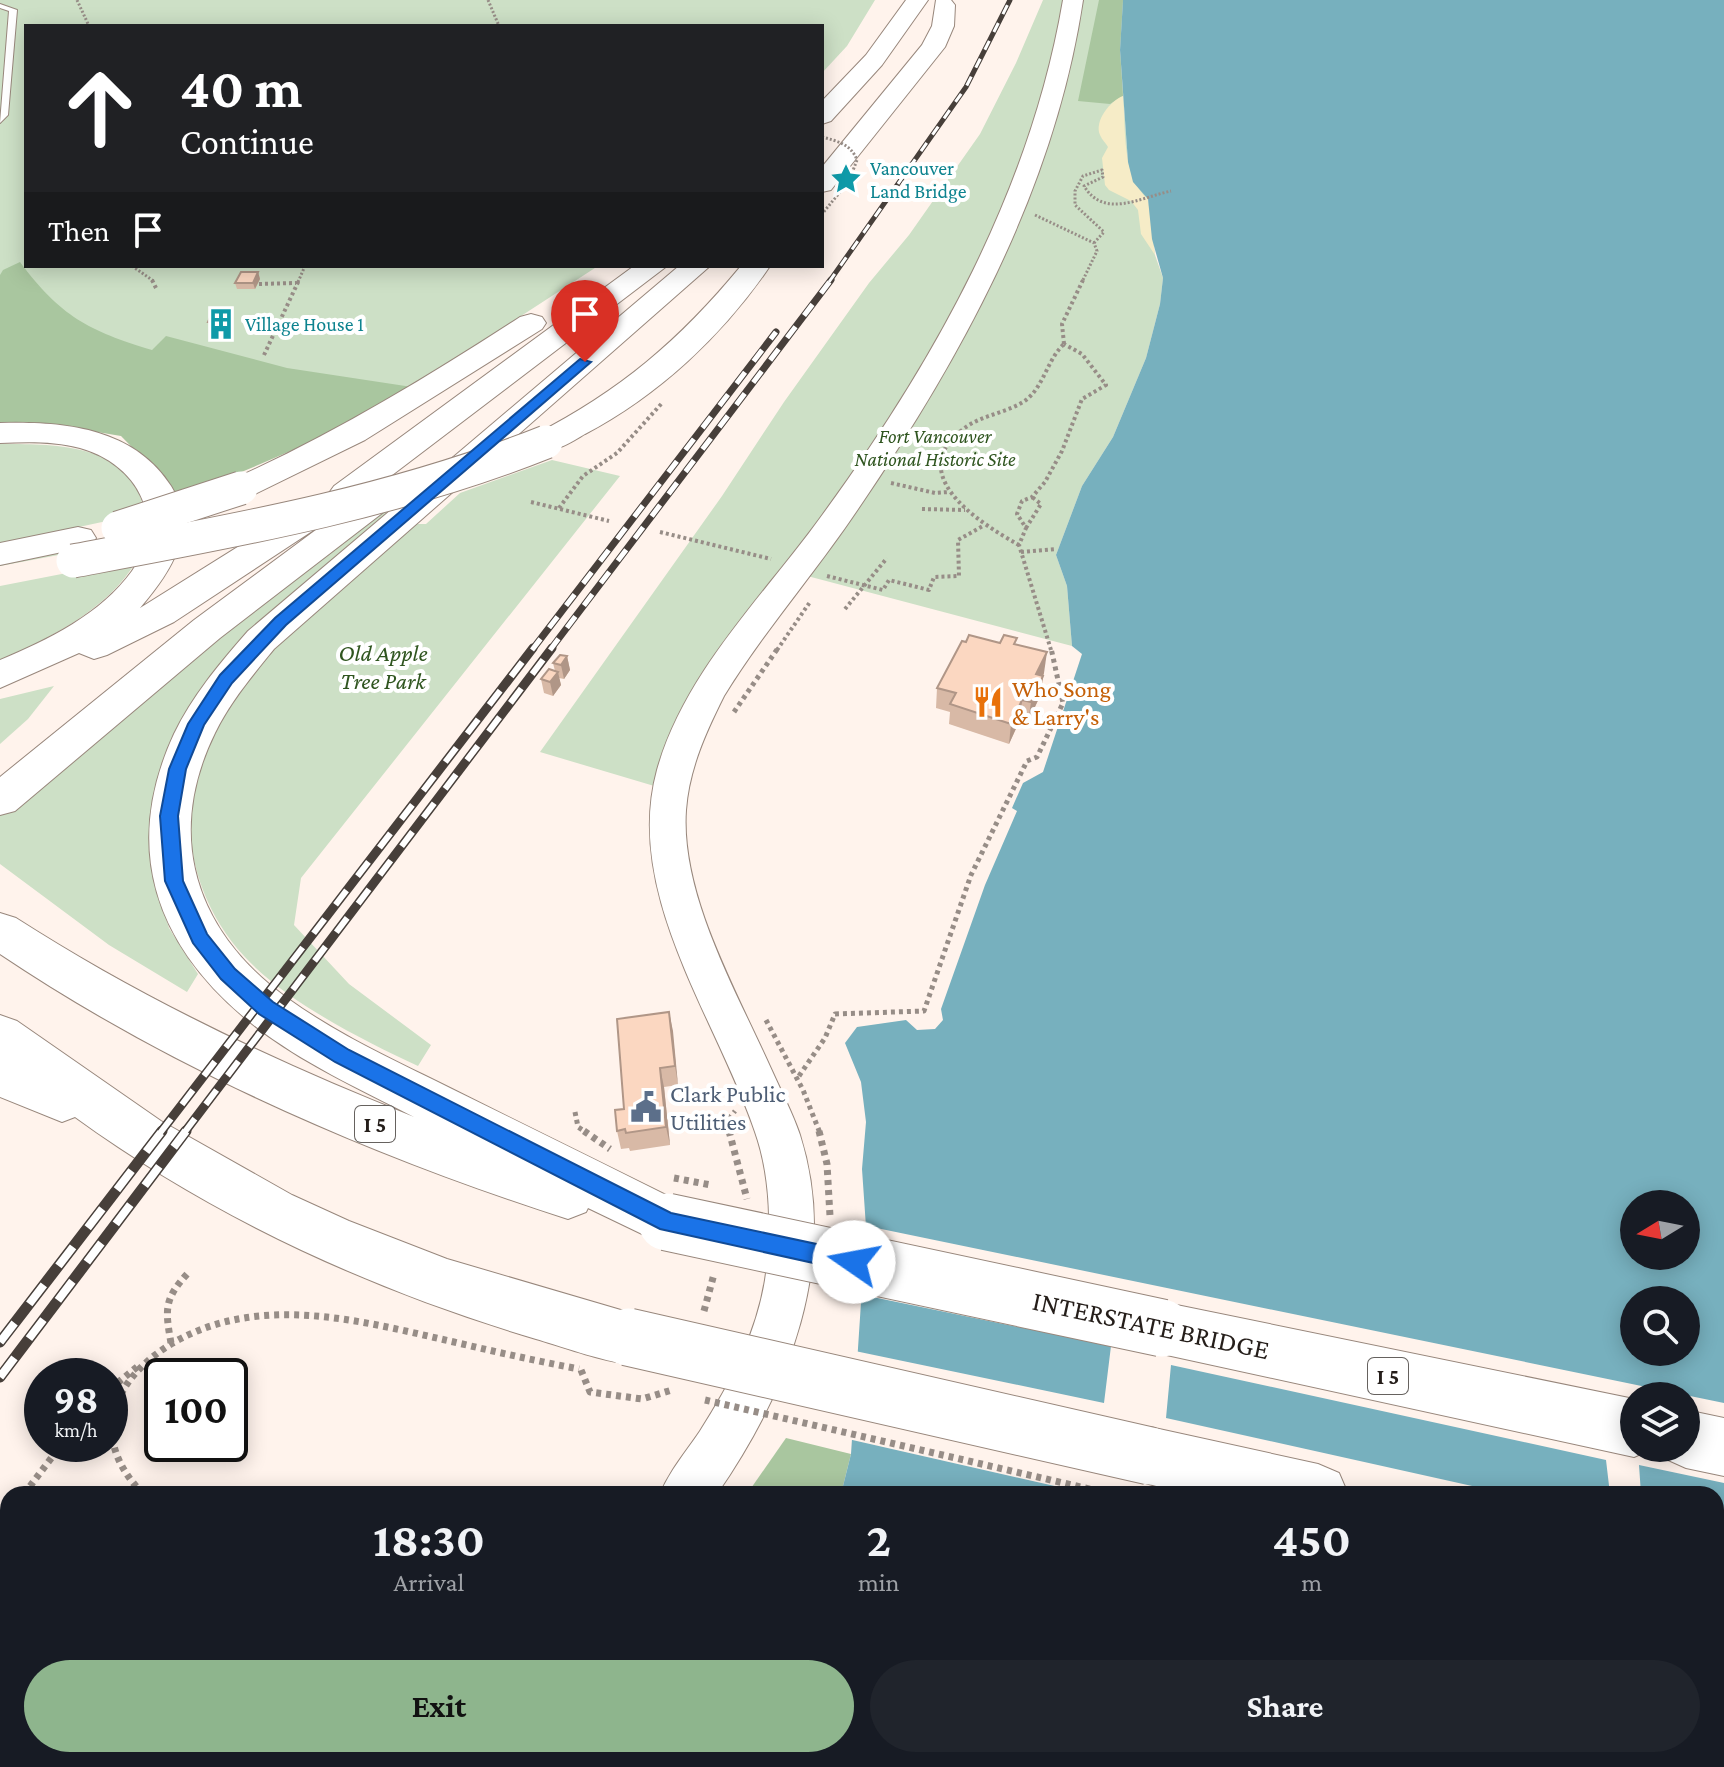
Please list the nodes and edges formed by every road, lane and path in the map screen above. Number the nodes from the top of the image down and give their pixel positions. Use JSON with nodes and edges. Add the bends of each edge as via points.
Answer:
{"nodes":[{"id":1,"x":77,"y":0,"type":"edge"},
{"id":2,"x":488,"y":0,"type":"edge"},
{"id":3,"x":917,"y":0,"type":"edge"},
{"id":4,"x":1073,"y":0,"type":"edge"},
{"id":5,"x":945,"y":2,"type":"edge"},
{"id":6,"x":0,"y":6,"type":"edge"},
{"id":7,"x":88,"y":24,"type":"edge"},
{"id":8,"x":498,"y":24,"type":"edge"},
{"id":9,"x":11,"y":33,"type":"junction"},
{"id":10,"x":0,"y":34,"type":"edge"},
{"id":11,"x":824,"y":114,"type":"edge"},
{"id":12,"x":0,"y":121,"type":"edge"},
{"id":13,"x":824,"y":138,"type":"edge"},
{"id":14,"x":824,"y":151,"type":"edge"},
{"id":15,"x":824,"y":182,"type":"edge"},
{"id":16,"x":1171,"y":191,"type":"dead end"},
{"id":17,"x":1037,"y":204,"type":"dead end"},
{"id":18,"x":824,"y":212,"type":"edge"},
{"id":19,"x":1034,"y":215,"type":"junction"},
{"id":20,"x":1030,"y":226,"type":"dead end"},
{"id":21,"x":1094,"y":243,"type":"junction"},
{"id":22,"x":135,"y":268,"type":"edge"},
{"id":23,"x":304,"y":268,"type":"edge"},
{"id":24,"x":613,"y":268,"type":"edge"},
{"id":25,"x":650,"y":268,"type":"edge"},
{"id":26,"x":684,"y":268,"type":"edge"},
{"id":27,"x":694,"y":268,"type":"edge"},
{"id":28,"x":754,"y":268,"type":"edge"},
{"id":29,"x":296,"y":283,"type":"junction"},
{"id":30,"x":259,"y":284,"type":"edge"},
{"id":31,"x":156,"y":288,"type":"dead end"},
{"id":32,"x":245,"y":324,"type":"dead end"},
{"id":33,"x":278,"y":324,"type":"junction"},
{"id":34,"x":1064,"y":344,"type":"junction"},
{"id":35,"x":264,"y":355,"type":"dead end"},
{"id":36,"x":665,"y":399,"type":"dead end"},
{"id":37,"x":0,"y":433,"type":"edge"},
{"id":38,"x":899,"y":470,"type":"dead end"},
{"id":39,"x":891,"y":483,"type":"junction"},
{"id":40,"x":887,"y":491,"type":"dead end"},
{"id":41,"x":950,"y":492,"type":"junction"},
{"id":42,"x":1032,"y":497,"type":"junction"},
{"id":43,"x":335,"y":501,"type":"junction"},
{"id":44,"x":531,"y":502,"type":"dead end"},
{"id":45,"x":559,"y":508,"type":"junction"},
{"id":46,"x":922,"y":509,"type":"dead end"},
{"id":47,"x":965,"y":510,"type":"junction"},
{"id":48,"x":609,"y":521,"type":"dead end"},
{"id":49,"x":983,"y":526,"type":"junction"},
{"id":50,"x":1026,"y":528,"type":"junction"},
{"id":51,"x":660,"y":532,"type":"dead end"},
{"id":52,"x":1019,"y":545,"type":"junction"},
{"id":53,"x":1056,"y":549,"type":"dead end"},
{"id":54,"x":76,"y":550,"type":"junction"},
{"id":55,"x":1021,"y":552,"type":"junction"},
{"id":56,"x":0,"y":554,"type":"edge"},
{"id":57,"x":887,"y":558,"type":"dead end"},
{"id":58,"x":0,"y":575,"type":"edge"},
{"id":59,"x":820,"y":579,"type":"junction"},
{"id":60,"x":865,"y":585,"type":"junction"},
{"id":61,"x":845,"y":609,"type":"dead end"},
{"id":62,"x":0,"y":675,"type":"edge"},
{"id":63,"x":0,"y":682,"type":"edge"},
{"id":64,"x":731,"y":718,"type":"dead end"},
{"id":65,"x":8,"y":781,"type":"edge"},
{"id":66,"x":0,"y":903,"type":"edge"},
{"id":67,"x":0,"y":931,"type":"edge"},
{"id":68,"x":96,"y":992,"type":"junction"},
{"id":69,"x":764,"y":1017,"type":"dead end"},
{"id":70,"x":0,"y":1035,"type":"edge"},
{"id":71,"x":0,"y":1075,"type":"edge"},
{"id":72,"x":778,"y":1078,"type":"junction"},
{"id":73,"x":124,"y":1124,"type":"junction"},
{"id":74,"x":720,"y":1193,"type":"dead end"},
{"id":75,"x":747,"y":1199,"type":"dead end"},
{"id":76,"x":666,"y":1200,"type":"junction"},
{"id":77,"x":830,"y":1228,"type":"dead end"},
{"id":78,"x":716,"y":1265,"type":"dead end"},
{"id":79,"x":188,"y":1273,"type":"dead end"},
{"id":80,"x":699,"y":1325,"type":"dead end"},
{"id":81,"x":171,"y":1343,"type":"junction"},
{"id":82,"x":148,"y":1358,"type":"edge"},
{"id":83,"x":144,"y":1361,"type":"edge"},
{"id":84,"x":144,"y":1363,"type":"edge"},
{"id":85,"x":128,"y":1374,"type":"edge"},
{"id":86,"x":680,"y":1379,"type":"dead end"},
{"id":87,"x":791,"y":1404,"type":"dead end"},
{"id":88,"x":1620,"y":1425,"type":"edge"},
{"id":89,"x":774,"y":1430,"type":"dead end"},
{"id":90,"x":1700,"y":1442,"type":"edge"},
{"id":91,"x":1724,"y":1447,"type":"edge"},
{"id":92,"x":48,"y":1462,"type":"edge"},
{"id":93,"x":30,"y":1486,"type":"edge"},
{"id":94,"x":136,"y":1486,"type":"edge"},
{"id":95,"x":692,"y":1486,"type":"edge"},
{"id":96,"x":1283,"y":1486,"type":"edge"}],
"edges":[{"from":1,"to":7,"type":"path"},
{"from":2,"to":8,"type":"path"},
{"from":3,"to":11,"type":"highway","via":[[874,60]]},
{"from":4,"to":59,"type":"street","via":[[1048,110],[1014,203],[917,394],[859,483]]},
{"from":5,"to":14,"type":"highway","via":[[884,88]]},
{"from":5,"to":15,"type":"highway","via":[[943,26],[933,47]]},
{"from":6,"to":9,"type":"lane","via":[[13,10]]},
{"from":9,"to":10,"type":"lane"},
{"from":9,"to":12,"type":"lane"},
{"from":13,"to":18,"type":"path","bridge":true,"via":[[847,147],[858,164]]},
{"from":16,"to":21,"type":"path","via":[[1106,206],[1092,199],[1084,186],[1103,177],[1102,170],[1081,177],[1074,186],[1075,205],[1104,232]]},
{"from":17,"to":19,"type":"path"},
{"from":19,"to":20,"type":"path"},
{"from":19,"to":21,"type":"path"},
{"from":21,"to":34,"type":"path","via":[[1097,251],[1062,324]]},
{"from":22,"to":31,"type":"path","via":[[156,282]]},
{"from":23,"to":29,"type":"path"},
{"from":24,"to":54,"type":"highway","bridge":true,"via":[[375,424],[241,488]]},
{"from":25,"to":43,"type":"highway"},
{"from":26,"to":65,"type":"highway"},
{"from":27,"to":76,"type":"highway","via":[[261,640],[196,724],[178,769],[169,816],[174,881],[189,921],[220,965],[266,1008],[342,1056]]},
{"from":28,"to":54,"type":"highway","bridge":true,"via":[[709,324],[658,374],[608,409],[486,467],[307,517]]},
{"from":29,"to":30,"type":"path"},
{"from":29,"to":33,"type":"path"},
{"from":32,"to":33,"type":"path"},
{"from":33,"to":35,"type":"path"},
{"from":34,"to":41,"type":"path","via":[[1026,400],[982,417],[944,448],[940,471]]},
{"from":34,"to":42,"type":"path","via":[[1082,354],[1106,385],[1082,399],[1062,451]]},
{"from":36,"to":45,"type":"path","via":[[617,453],[583,476]]},
{"from":37,"to":62,"type":"highway","via":[[69,436],[103,444],[135,460],[165,505],[166,532],[155,562],[101,622],[54,652]]},
{"from":38,"to":39,"type":"path"},
{"from":39,"to":40,"type":"path"},
{"from":39,"to":41,"type":"path"},
{"from":41,"to":47,"type":"path"},
{"from":42,"to":50,"type":"path","via":[[1041,504]]},
{"from":42,"to":50,"type":"path","via":[[1022,501],[1017,514]]},
{"from":43,"to":63,"type":"highway","via":[[161,613],[82,653]]},
{"from":43,"to":65,"type":"highway","via":[[111,673]]},
{"from":44,"to":45,"type":"path"},
{"from":45,"to":48,"type":"path"},
{"from":46,"to":47,"type":"path"},
{"from":47,"to":49,"type":"path"},
{"from":49,"to":52,"type":"path"},
{"from":49,"to":60,"type":"path","via":[[958,540],[959,576],[934,577],[929,590],[889,580],[883,590]]},
{"from":50,"to":52,"type":"path"},
{"from":51,"to":59,"type":"path"},
{"from":52,"to":55,"type":"path"},
{"from":53,"to":55,"type":"path"},
{"from":54,"to":56,"type":"highway"},
{"from":54,"to":58,"type":"highway"},
{"from":55,"to":72,"type":"path","via":[[1063,703],[1037,757],[1027,761],[971,875],[924,1011],[835,1014],[823,1042]]},
{"from":57,"to":60,"type":"path"},
{"from":59,"to":60,"type":"path"},
{"from":59,"to":64,"type":"path"},
{"from":59,"to":72,"type":"street","via":[[705,701],[690,730],[668,809],[671,866],[680,906]]},
{"from":60,"to":61,"type":"path"},
{"from":66,"to":68,"type":"highway"},
{"from":67,"to":68,"type":"highway","number":"I 5"},
{"from":68,"to":76,"type":"highway","number":"I 5","via":[[187,1041],[354,1116],[504,1175]]},
{"from":69,"to":72,"type":"path"},
{"from":70,"to":73,"type":"highway"},
{"from":71,"to":73,"type":"highway"},
{"from":72,"to":75,"type":"path","via":[[726,1122]]},
{"from":72,"to":77,"type":"path","via":[[822,1137],[832,1197]]},
{"from":72,"to":95,"type":"street","via":[[778,1134],[789,1180],[793,1250],[785,1304],[761,1371]]},
{"from":73,"to":96,"type":"highway","bridge":true,"via":[[229,1188],[348,1247],[498,1303]]},
{"from":74,"to":76,"type":"path","via":[[714,1186],[679,1178]]},
{"from":76,"to":88,"type":"highway","name":"INTERSTATE BRIDGE","number":"I 5","bridge":true},
{"from":78,"to":80,"type":"path"},
{"from":79,"to":81,"type":"path","via":[[167,1296]]},
{"from":81,"to":82,"type":"path"},
{"from":81,"to":86,"type":"path","via":[[224,1321],[322,1314],[581,1370],[590,1392],[627,1400],[657,1398]]},
{"from":83,"to":85,"type":"path"},
{"from":84,"to":94,"type":"path","via":[[123,1390],[111,1427],[119,1468]]},
{"from":87,"to":89,"type":"path"},
{"from":90,"to":91,"type":"highway"},
{"from":92,"to":93,"type":"path"}]}
